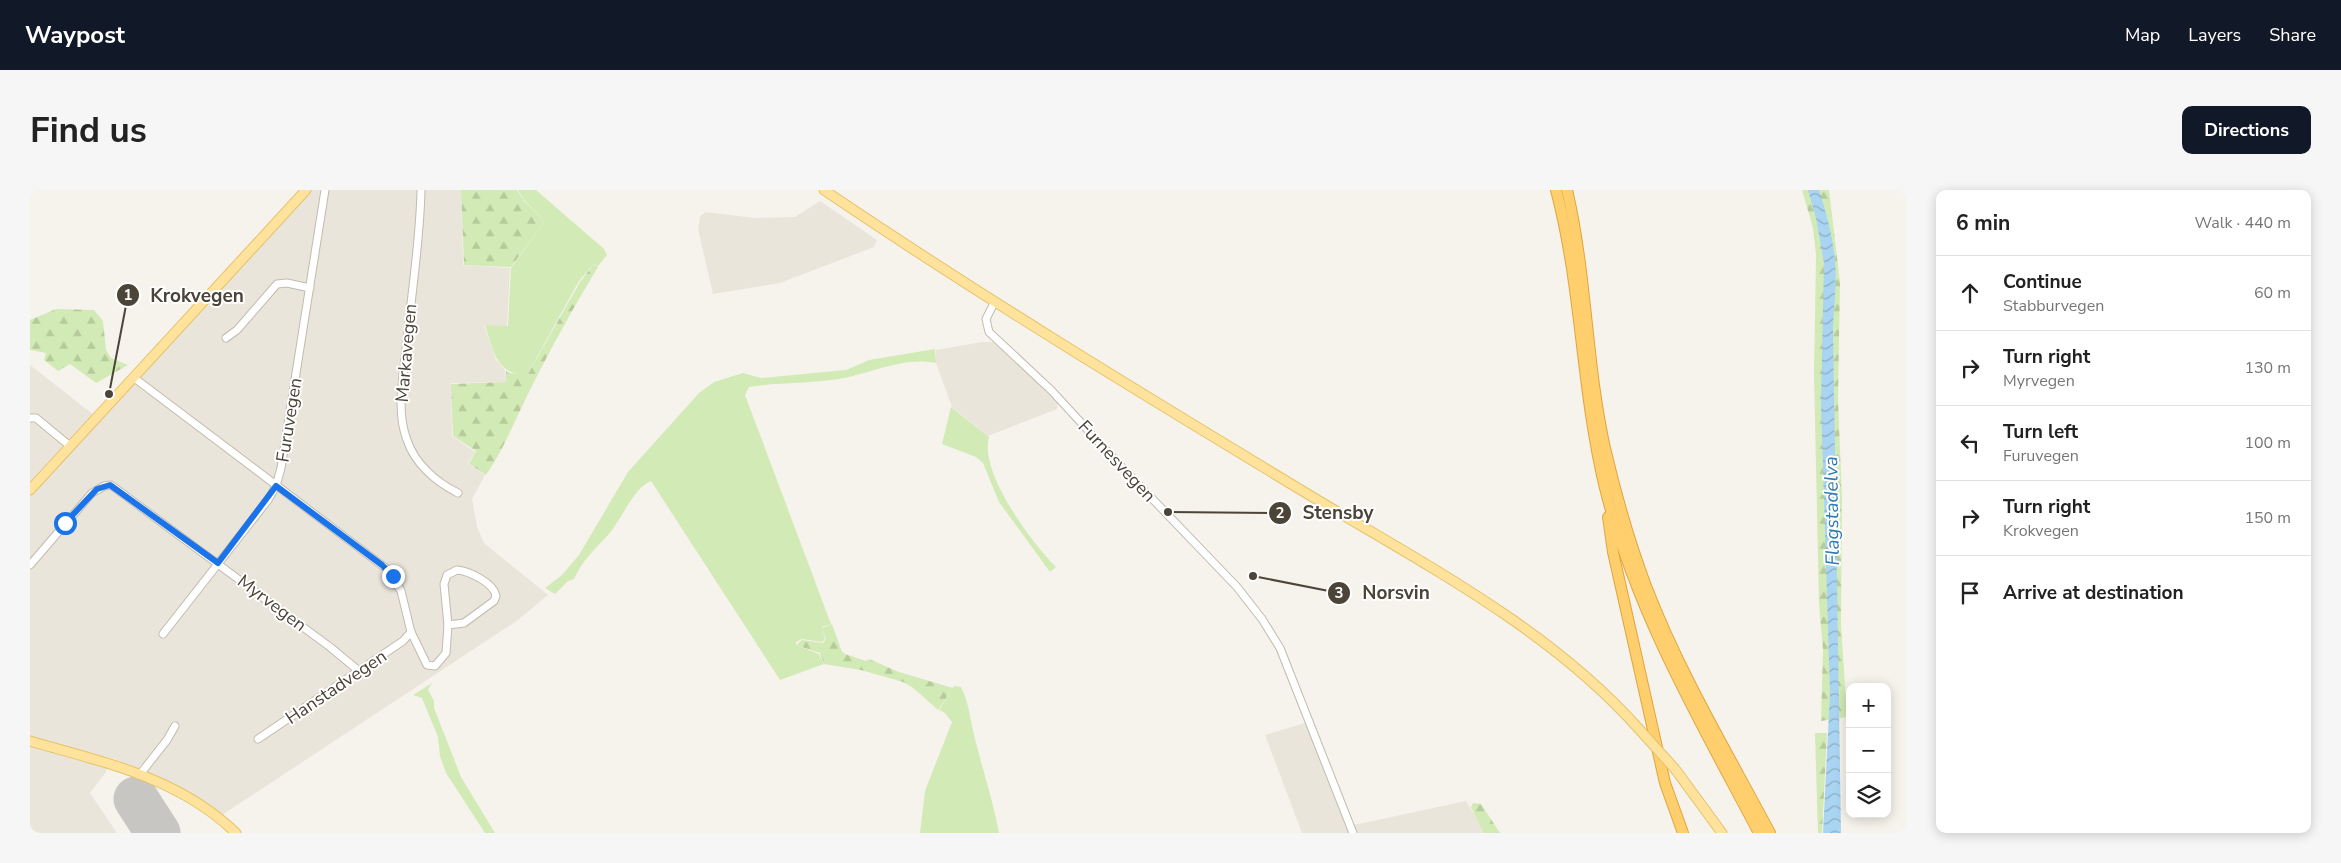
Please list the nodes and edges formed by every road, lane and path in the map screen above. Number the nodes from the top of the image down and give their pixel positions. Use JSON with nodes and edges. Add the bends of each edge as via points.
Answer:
{"nodes":[{"id":1,"x":306,"y":190,"type":"edge"},
{"id":2,"x":325,"y":190,"type":"edge"},
{"id":3,"x":421,"y":190,"type":"edge"},
{"id":4,"x":824,"y":190,"type":"edge"},
{"id":5,"x":1556,"y":190,"type":"edge"},
{"id":6,"x":1567,"y":190,"type":"edge"},
{"id":7,"x":310,"y":288,"type":"junction"},
{"id":8,"x":994,"y":303,"type":"junction"},
{"id":9,"x":226,"y":338,"type":"dead end"},
{"id":10,"x":133,"y":377,"type":"junction"},
{"id":11,"x":30,"y":418,"type":"edge"},
{"id":12,"x":70,"y":446,"type":"junction"},
{"id":13,"x":276,"y":486,"type":"junction"},
{"id":14,"x":1605,"y":489,"type":"junction"},
{"id":15,"x":30,"y":490,"type":"edge"},
{"id":16,"x":458,"y":493,"type":"dead end"},
{"id":17,"x":218,"y":563,"type":"junction"},
{"id":18,"x":30,"y":565,"type":"edge"},
{"id":19,"x":448,"y":625,"type":"junction"},
{"id":20,"x":411,"y":632,"type":"junction"},
{"id":21,"x":162,"y":634,"type":"dead end"},
{"id":22,"x":359,"y":671,"type":"junction"},
{"id":23,"x":175,"y":726,"type":"dead end"},
{"id":24,"x":258,"y":739,"type":"dead end"},
{"id":25,"x":30,"y":741,"type":"edge"},
{"id":26,"x":141,"y":774,"type":"junction"},
{"id":27,"x":236,"y":833,"type":"edge"},
{"id":28,"x":1353,"y":833,"type":"edge"},
{"id":29,"x":1683,"y":833,"type":"edge"},
{"id":30,"x":1722,"y":833,"type":"edge"},
{"id":31,"x":1759,"y":833,"type":"edge"},
{"id":32,"x":1770,"y":833,"type":"edge"}],
"edges":[{"from":1,"to":10,"type":"main road"},
{"from":2,"to":7,"type":"street","name":"Furuvegen"},
{"from":3,"to":16,"type":"street","name":"Markavegen","via":[[402,387],[402,421],[408,444],[418,461]]},
{"from":4,"to":8,"type":"main road"},
{"from":5,"to":14,"type":"highway","via":[[1569,254],[1592,428]]},
{"from":6,"to":32,"type":"highway","via":[[1605,445],[1627,532],[1646,588],[1670,643]]},
{"from":7,"to":9,"type":"street","via":[[277,284],[237,330]]},
{"from":7,"to":13,"type":"street","name":"Furuvegen"},
{"from":8,"to":28,"type":"street","name":"Furnesvegen","via":[[986,319],[990,332],[1052,391],[1237,587],[1262,619],[1280,648]]},
{"from":8,"to":30,"type":"main road","bridge":true,"via":[[1466,590],[1564,659],[1638,728],[1675,769]]},
{"from":10,"to":12,"type":"main road"},
{"from":10,"to":13,"type":"street"},
{"from":11,"to":12,"type":"street","via":[[36,418]]},
{"from":12,"to":15,"type":"main road"},
{"from":13,"to":17,"type":"street","name":"Furuvegen"},
{"from":13,"to":20,"type":"street","via":[[393,576],[403,597]]},
{"from":14,"to":29,"type":"highway","via":[[1613,552],[1667,789]]},
{"from":14,"to":31,"type":"highway","via":[[1627,563],[1657,638]]},
{"from":17,"to":18,"type":"street","name":"Myrvegen","via":[[110,485],[92,493]]},
{"from":17,"to":21,"type":"street","name":"Furuvegen"},
{"from":17,"to":22,"type":"street","name":"Myrvegen"},
{"from":19,"to":19,"type":"street","via":[[444,584],[452,571],[466,572],[493,588],[494,601],[464,623]]},
{"from":19,"to":20,"type":"street","via":[[446,653],[432,667],[423,660]]},
{"from":20,"to":22,"type":"street","name":"Hanstadvegen"},
{"from":22,"to":24,"type":"street","name":"Hanstadvegen"},
{"from":23,"to":26,"type":"street"},
{"from":25,"to":26,"type":"main road","via":[[100,759]]},
{"from":26,"to":27,"type":"main road","via":[[191,798]]}]}
